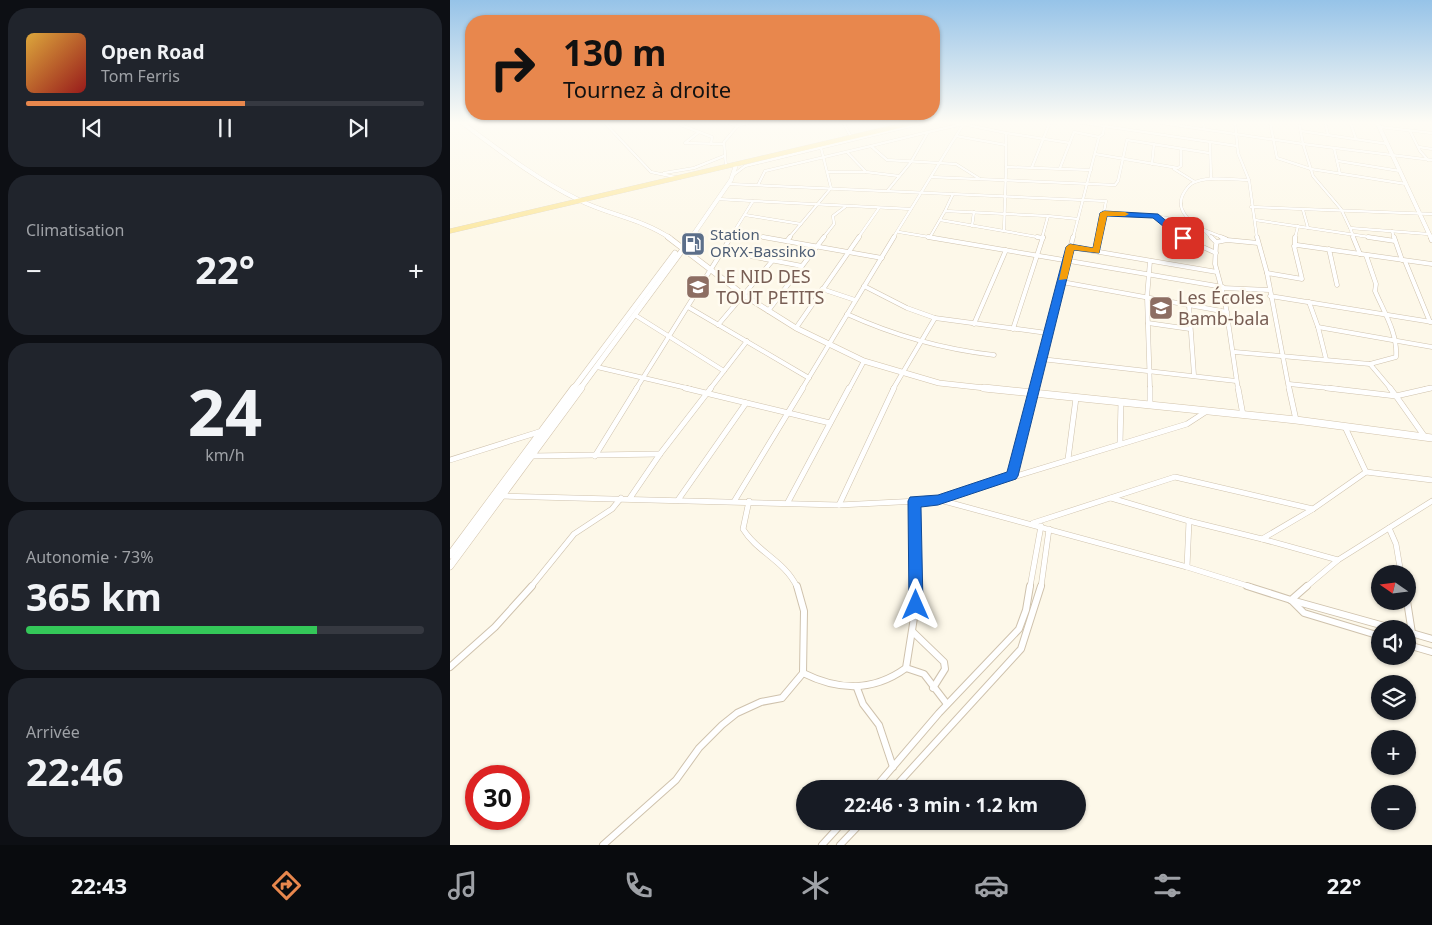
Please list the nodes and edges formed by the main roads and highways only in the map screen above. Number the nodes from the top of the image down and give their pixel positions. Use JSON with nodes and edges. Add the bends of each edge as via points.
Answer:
{"nodes":[{"id":1,"x":751,"y":161,"type":"edge"},
{"id":2,"x":450,"y":231,"type":"edge"}],
"edges":[{"from":1,"to":2,"type":"main road"}]}
